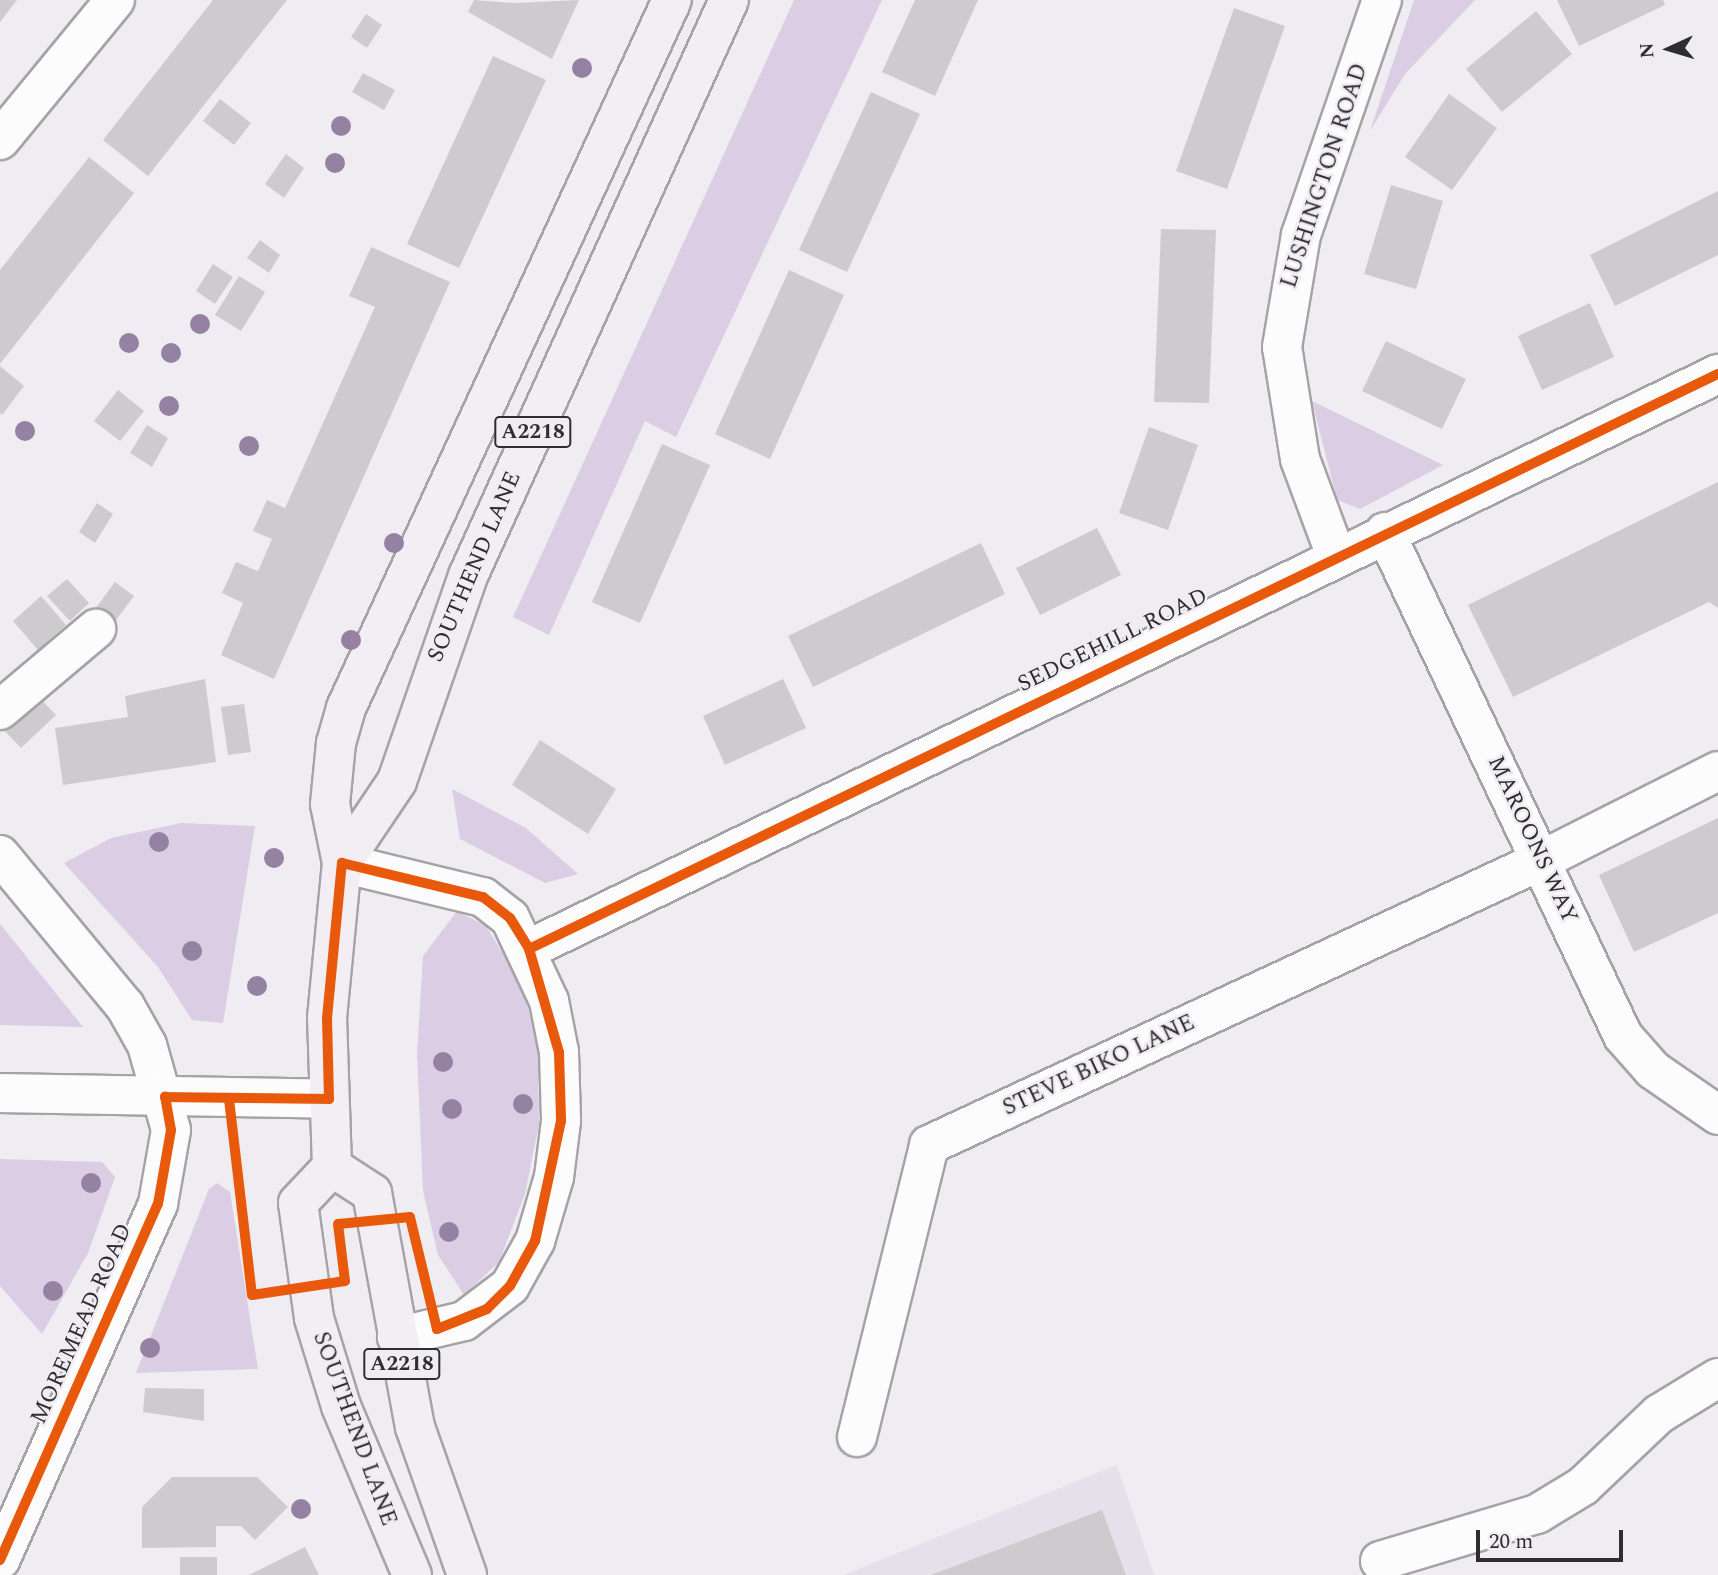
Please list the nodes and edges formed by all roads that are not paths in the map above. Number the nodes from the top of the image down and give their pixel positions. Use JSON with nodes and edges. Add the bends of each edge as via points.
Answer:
{"nodes":[{"id":1,"x":115,"y":0,"type":"edge"},
{"id":2,"x":671,"y":0,"type":"edge"},
{"id":3,"x":729,"y":0,"type":"edge"},
{"id":4,"x":1382,"y":0,"type":"edge"},
{"id":5,"x":0,"y":140,"type":"edge"},
{"id":6,"x":583,"y":195,"type":"junction"},
{"id":7,"x":634,"y":217,"type":"junction"},
{"id":8,"x":1718,"y":374,"type":"edge"},
{"id":9,"x":1385,"y":532,"type":"junction"},
{"id":10,"x":1336,"y":556,"type":"junction"},
{"id":11,"x":96,"y":629,"type":"dead end"},
{"id":12,"x":0,"y":710,"type":"edge"},
{"id":13,"x":1718,"y":771,"type":"edge"},
{"id":14,"x":0,"y":855,"type":"edge"},
{"id":15,"x":1542,"y":860,"type":"junction"},
{"id":16,"x":342,"y":863,"type":"junction"},
{"id":17,"x":529,"y":949,"type":"junction"},
{"id":18,"x":0,"y":1093,"type":"edge"},
{"id":19,"x":164,"y":1097,"type":"junction"},
{"id":20,"x":329,"y":1099,"type":"junction"},
{"id":21,"x":1718,"y":1115,"type":"edge"},
{"id":22,"x":332,"y":1167,"type":"junction"},
{"id":23,"x":397,"y":1337,"type":"junction"},
{"id":24,"x":1718,"y":1378,"type":"edge"},
{"id":25,"x":857,"y":1437,"type":"dead end"},
{"id":26,"x":0,"y":1560,"type":"edge"},
{"id":27,"x":1380,"y":1562,"type":"dead end"},
{"id":28,"x":412,"y":1575,"type":"edge"},
{"id":29,"x":467,"y":1575,"type":"edge"}],
"edges":[{"from":1,"to":5,"type":"street"},
{"from":2,"to":6,"type":"main road","name":"SOUTHEND LANE","number":"A2218"},
{"from":3,"to":7,"type":"main road","name":"SOUTHEND LANE","number":"A2218"},
{"from":4,"to":10,"type":"street","name":"LUSHINGTON ROAD","via":[[1301,235],[1282,347],[1300,459]]},
{"from":6,"to":7,"type":"main road"},
{"from":6,"to":16,"type":"main road","name":"SOUTHEND LANE","number":"A2218","via":[[345,708],[330,804]]},
{"from":7,"to":16,"type":"main road","name":"SOUTHEND LANE","number":"A2218","via":[[468,576],[397,781]]},
{"from":8,"to":9,"type":"street","name":"SEDGEHILL ROAD"},
{"from":9,"to":10,"type":"street","name":"SEDGEHILL ROAD"},
{"from":9,"to":15,"type":"street","name":"MAROONS WAY"},
{"from":10,"to":17,"type":"street","name":"SEDGEHILL ROAD"},
{"from":11,"to":12,"type":"street"},
{"from":13,"to":15,"type":"street"},
{"from":14,"to":19,"type":"street","name":"MOREMEAD ROAD","via":[[125,1006],[147,1045]]},
{"from":15,"to":21,"type":"street","name":"MAROONS WAY","via":[[1623,1036],[1653,1070]]},
{"from":15,"to":25,"type":"street","name":"STEVE BIKO LANE","via":[[929,1145]]},
{"from":16,"to":17,"type":"street","via":[[483,897],[510,918]]},
{"from":16,"to":20,"type":"main road","name":"SOUTHEND LANE","number":"A2218","via":[[327,1018]]},
{"from":17,"to":23,"type":"street","via":[[559,1052],[561,1121],[535,1241],[510,1286],[487,1309],[464,1321]]},
{"from":18,"to":19,"type":"street"},
{"from":19,"to":20,"type":"street"},
{"from":19,"to":26,"type":"street","name":"MOREMEAD ROAD","via":[[171,1130],[158,1205]]},
{"from":20,"to":22,"type":"main road","name":"SOUTHEND LANE","number":"A2218"},
{"from":22,"to":23,"type":"main road","number":"A2218","via":[[372,1193]]},
{"from":22,"to":28,"type":"main road","name":"SOUTHEND LANE","number":"A2218","via":[[298,1203],[310,1296],[341,1406]]},
{"from":23,"to":29,"type":"main road","number":"A2218","via":[[415,1427]]},
{"from":24,"to":27,"type":"street","via":[[1659,1414],[1583,1486],[1537,1514]]}]}
